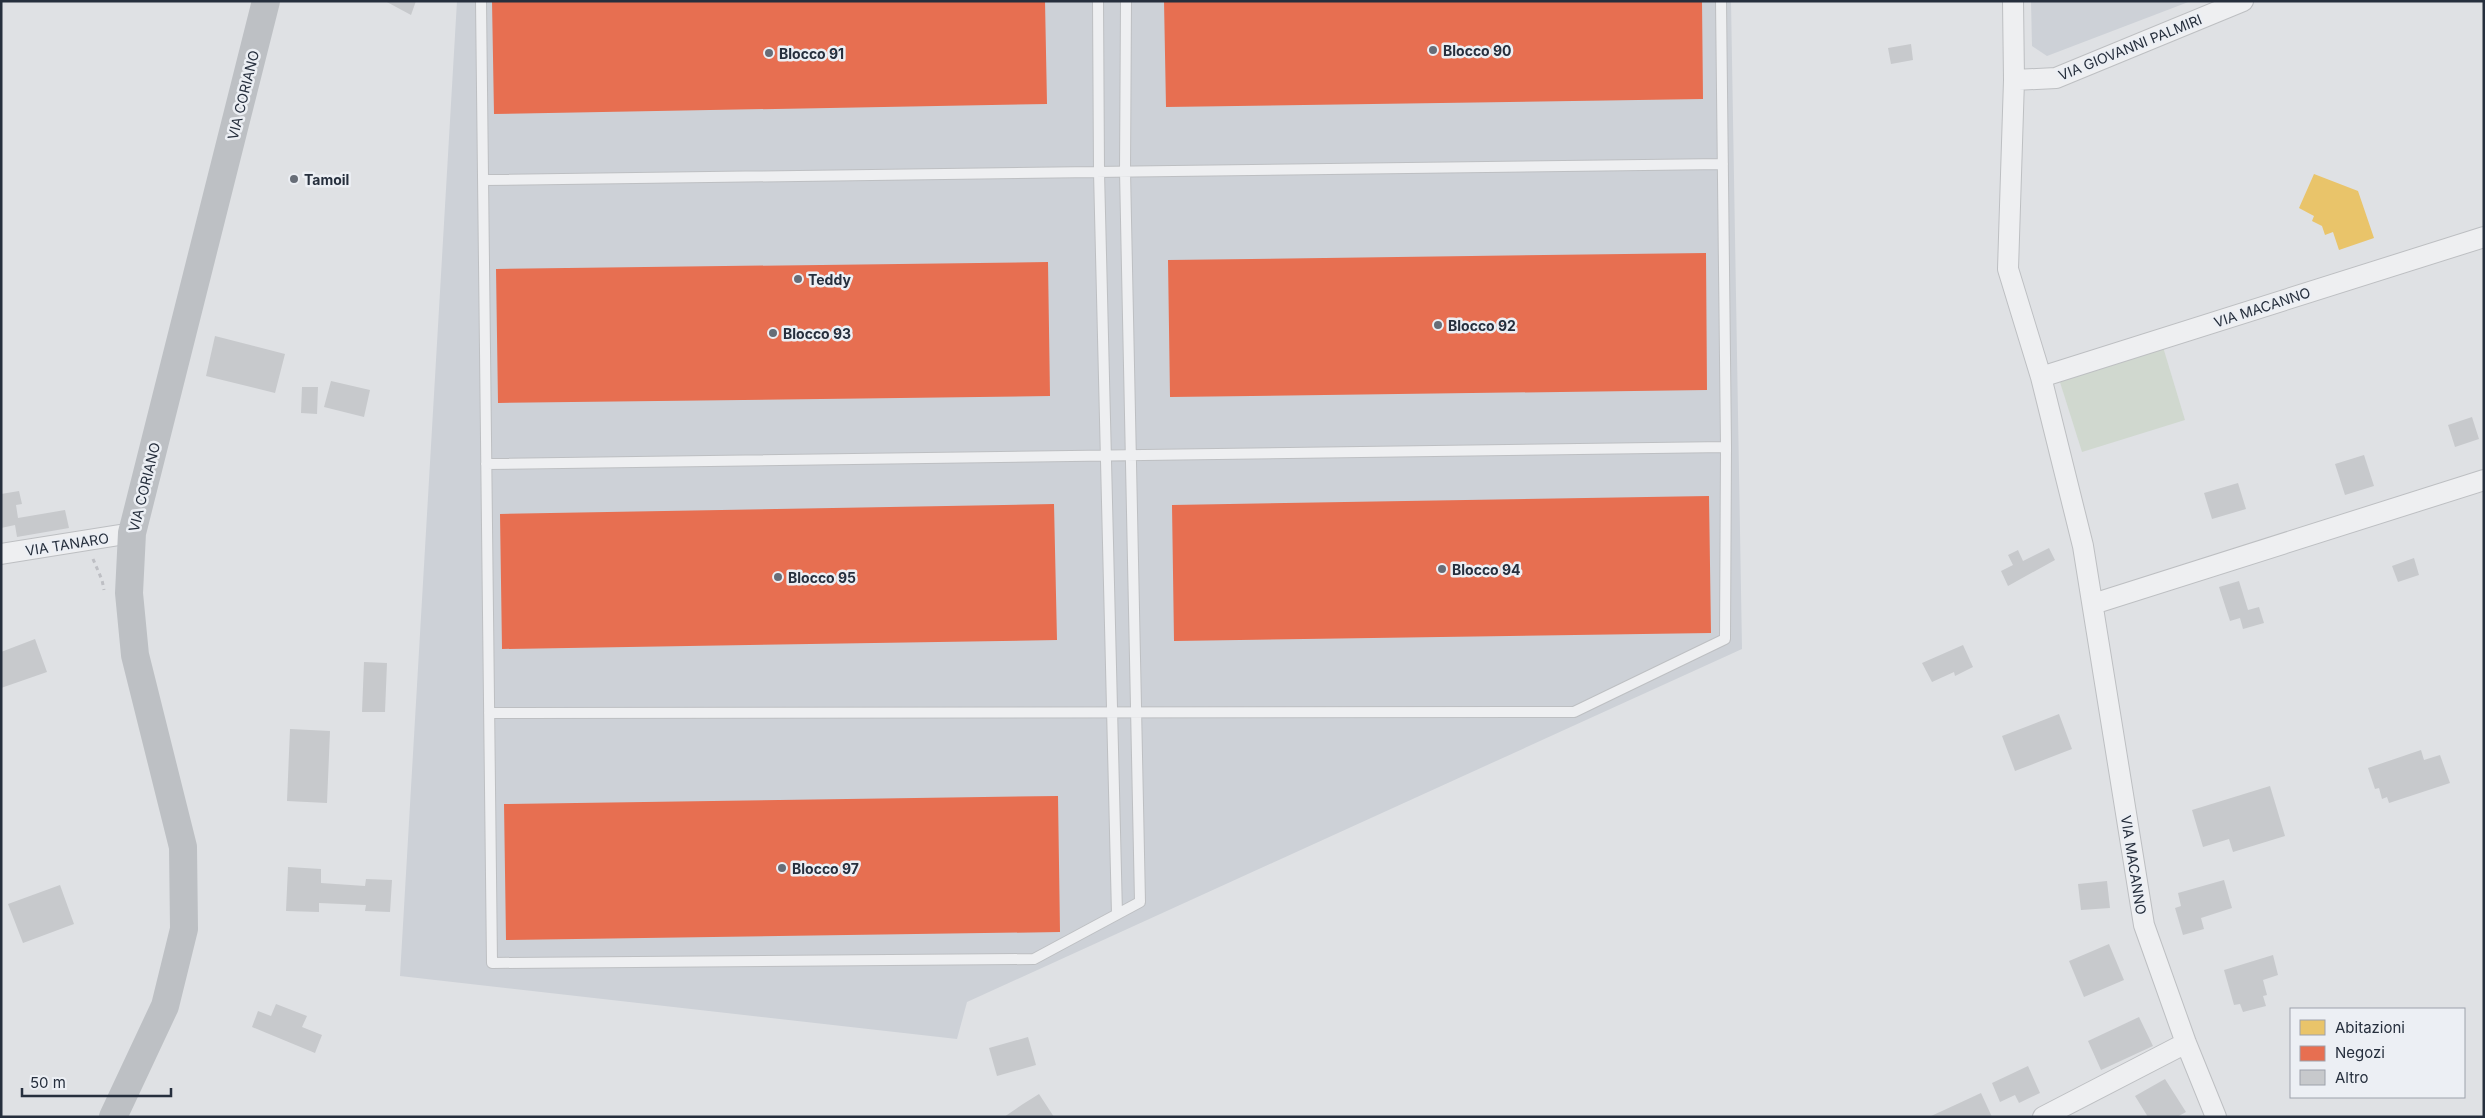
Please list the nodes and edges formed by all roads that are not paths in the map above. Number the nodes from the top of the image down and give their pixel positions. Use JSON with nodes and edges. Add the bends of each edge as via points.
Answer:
{"nodes":[{"id":1,"x":266,"y":1,"type":"edge"},
{"id":2,"x":481,"y":1,"type":"edge"},
{"id":3,"x":1098,"y":1,"type":"edge"},
{"id":4,"x":1126,"y":1,"type":"edge"},
{"id":5,"x":1721,"y":1,"type":"edge"},
{"id":6,"x":2012,"y":1,"type":"edge"},
{"id":7,"x":2243,"y":1,"type":"edge"},
{"id":8,"x":2014,"y":80,"type":"junction"},
{"id":9,"x":1723,"y":164,"type":"junction"},
{"id":10,"x":1125,"y":171,"type":"junction"},
{"id":11,"x":1099,"y":172,"type":"junction"},
{"id":12,"x":483,"y":180,"type":"junction"},
{"id":13,"x":2484,"y":237,"type":"edge"},
{"id":14,"x":2041,"y":377,"type":"junction"},
{"id":15,"x":1726,"y":447,"type":"junction"},
{"id":16,"x":1106,"y":455,"type":"junction"},
{"id":17,"x":1131,"y":455,"type":"junction"},
{"id":18,"x":486,"y":464,"type":"junction"},
{"id":19,"x":2484,"y":480,"type":"edge"},
{"id":20,"x":132,"y":533,"type":"junction"},
{"id":21,"x":1,"y":554,"type":"edge"},
{"id":22,"x":2093,"y":604,"type":"junction"},
{"id":23,"x":1112,"y":711,"type":"junction"},
{"id":24,"x":1136,"y":711,"type":"junction"},
{"id":25,"x":489,"y":712,"type":"junction"},
{"id":26,"x":1117,"y":914,"type":"junction"},
{"id":27,"x":2186,"y":1044,"type":"junction"},
{"id":28,"x":113,"y":1117,"type":"edge"},
{"id":29,"x":2043,"y":1117,"type":"edge"},
{"id":30,"x":2216,"y":1117,"type":"edge"}],
"edges":[{"from":1,"to":20,"type":"main road","name":"VIA CORIANO"},
{"from":2,"to":12,"type":"lane"},
{"from":3,"to":11,"type":"lane"},
{"from":4,"to":10,"type":"lane"},
{"from":5,"to":9,"type":"lane"},
{"from":6,"to":8,"type":"street","name":"VIA MACANNO"},
{"from":7,"to":8,"type":"street","name":"VIA GIOVANNI PALMIRI","via":[[2056,78]]},
{"from":8,"to":14,"type":"street","name":"VIA MACANNO","via":[[2008,269]]},
{"from":9,"to":10,"type":"lane"},
{"from":9,"to":15,"type":"lane"},
{"from":10,"to":11,"type":"lane"},
{"from":10,"to":17,"type":"lane"},
{"from":11,"to":12,"type":"lane"},
{"from":11,"to":16,"type":"lane"},
{"from":12,"to":18,"type":"lane"},
{"from":13,"to":14,"type":"street","name":"VIA MACANNO"},
{"from":14,"to":22,"type":"street","name":"VIA MACANNO","via":[[2083,546]]},
{"from":15,"to":17,"type":"lane"},
{"from":15,"to":24,"type":"lane","via":[[1725,639],[1574,712]]},
{"from":16,"to":17,"type":"lane"},
{"from":16,"to":18,"type":"lane"},
{"from":16,"to":23,"type":"lane"},
{"from":17,"to":24,"type":"lane"},
{"from":18,"to":25,"type":"lane"},
{"from":19,"to":22,"type":"street"},
{"from":20,"to":21,"type":"street","name":"VIA TANARO"},
{"from":20,"to":28,"type":"main road","name":"VIA CORIANO","via":[[129,593],[135,655],[183,847],[184,929],[165,1006]]},
{"from":22,"to":27,"type":"street","name":"VIA MACANNO","via":[[2144,925]]},
{"from":23,"to":24,"type":"lane"},
{"from":23,"to":25,"type":"lane"},
{"from":23,"to":26,"type":"lane"},
{"from":24,"to":26,"type":"lane","via":[[1140,902]]},
{"from":25,"to":26,"type":"lane","via":[[492,963],[1034,959]]},
{"from":27,"to":29,"type":"street"},
{"from":27,"to":30,"type":"street","name":"VIA MACANNO"}]}
